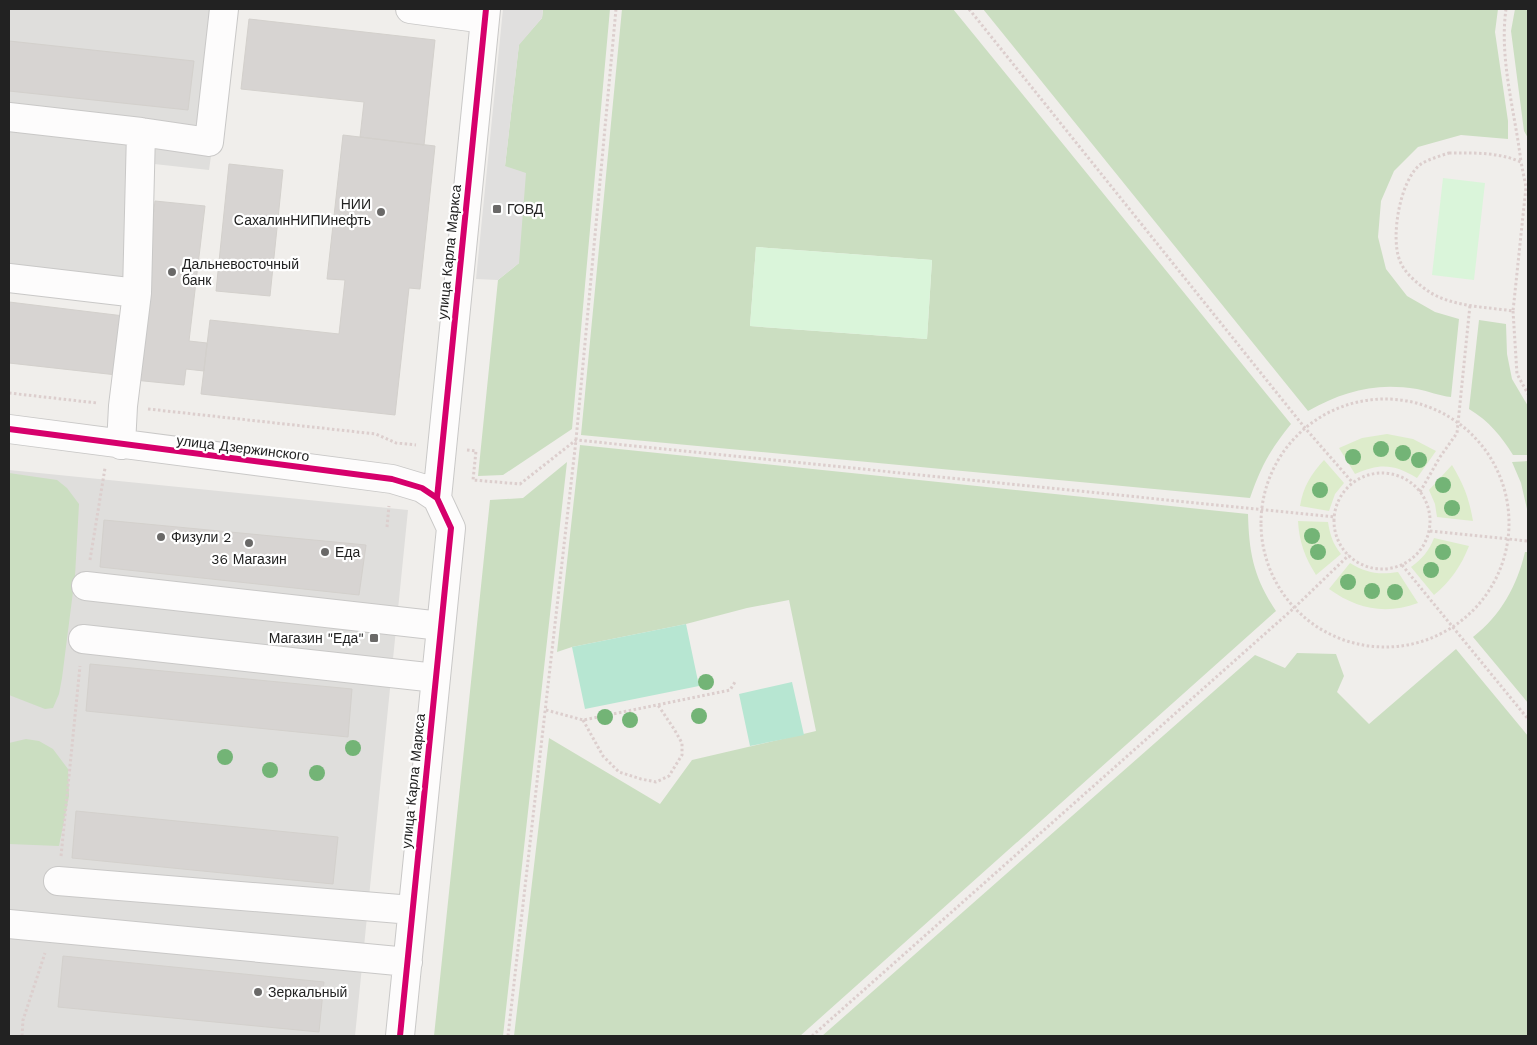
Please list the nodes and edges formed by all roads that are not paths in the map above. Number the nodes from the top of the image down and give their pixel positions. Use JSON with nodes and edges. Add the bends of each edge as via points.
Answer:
{"nodes":[{"id":1,"x":224,"y":9,"type":"edge"},
{"id":2,"x":410,"y":9,"type":"edge"},
{"id":3,"x":486,"y":14,"type":"edge"},
{"id":4,"x":9,"y":117,"type":"edge"},
{"id":5,"x":142,"y":132,"type":"junction"},
{"id":6,"x":9,"y":278,"type":"edge"},
{"id":7,"x":137,"y":293,"type":"junction"},
{"id":8,"x":9,"y":428,"type":"edge"},
{"id":9,"x":121,"y":445,"type":"junction"},
{"id":10,"x":437,"y":498,"type":"junction"},
{"id":11,"x":86,"y":586,"type":"road end"},
{"id":12,"x":441,"y":626,"type":"junction"},
{"id":13,"x":83,"y":640,"type":"road end"},
{"id":14,"x":436,"y":678,"type":"junction"},
{"id":15,"x":58,"y":882,"type":"road end"},
{"id":16,"x":412,"y":910,"type":"junction"},
{"id":17,"x":9,"y":924,"type":"edge"},
{"id":18,"x":408,"y":962,"type":"junction"},
{"id":19,"x":400,"y":1036,"type":"edge"}],
"edges":[{"from":1,"to":5,"type":"street","via":[[209,142]]},
{"from":2,"to":3,"type":"street"},
{"from":3,"to":10,"type":"street","name":"улица Карла Маркса"},
{"from":4,"to":5,"type":"street"},
{"from":5,"to":7,"type":"street"},
{"from":6,"to":7,"type":"street"},
{"from":7,"to":9,"type":"street"},
{"from":8,"to":9,"type":"street","name":"улица Дзержинского"},
{"from":9,"to":10,"type":"street","name":"улица Дзержинского","via":[[392,479],[422,488]]},
{"from":10,"to":12,"type":"street","name":"улица Карла Маркса","via":[[451,528]]},
{"from":11,"to":12,"type":"street"},
{"from":12,"to":14,"type":"street","name":"улица Карла Маркса"},
{"from":13,"to":14,"type":"street"},
{"from":14,"to":16,"type":"street","name":"улица Карла Маркса"},
{"from":15,"to":16,"type":"street"},
{"from":16,"to":18,"type":"street","name":"улица Карла Маркса"},
{"from":17,"to":18,"type":"street"},
{"from":18,"to":19,"type":"street","name":"улица Карла Маркса"}]}
